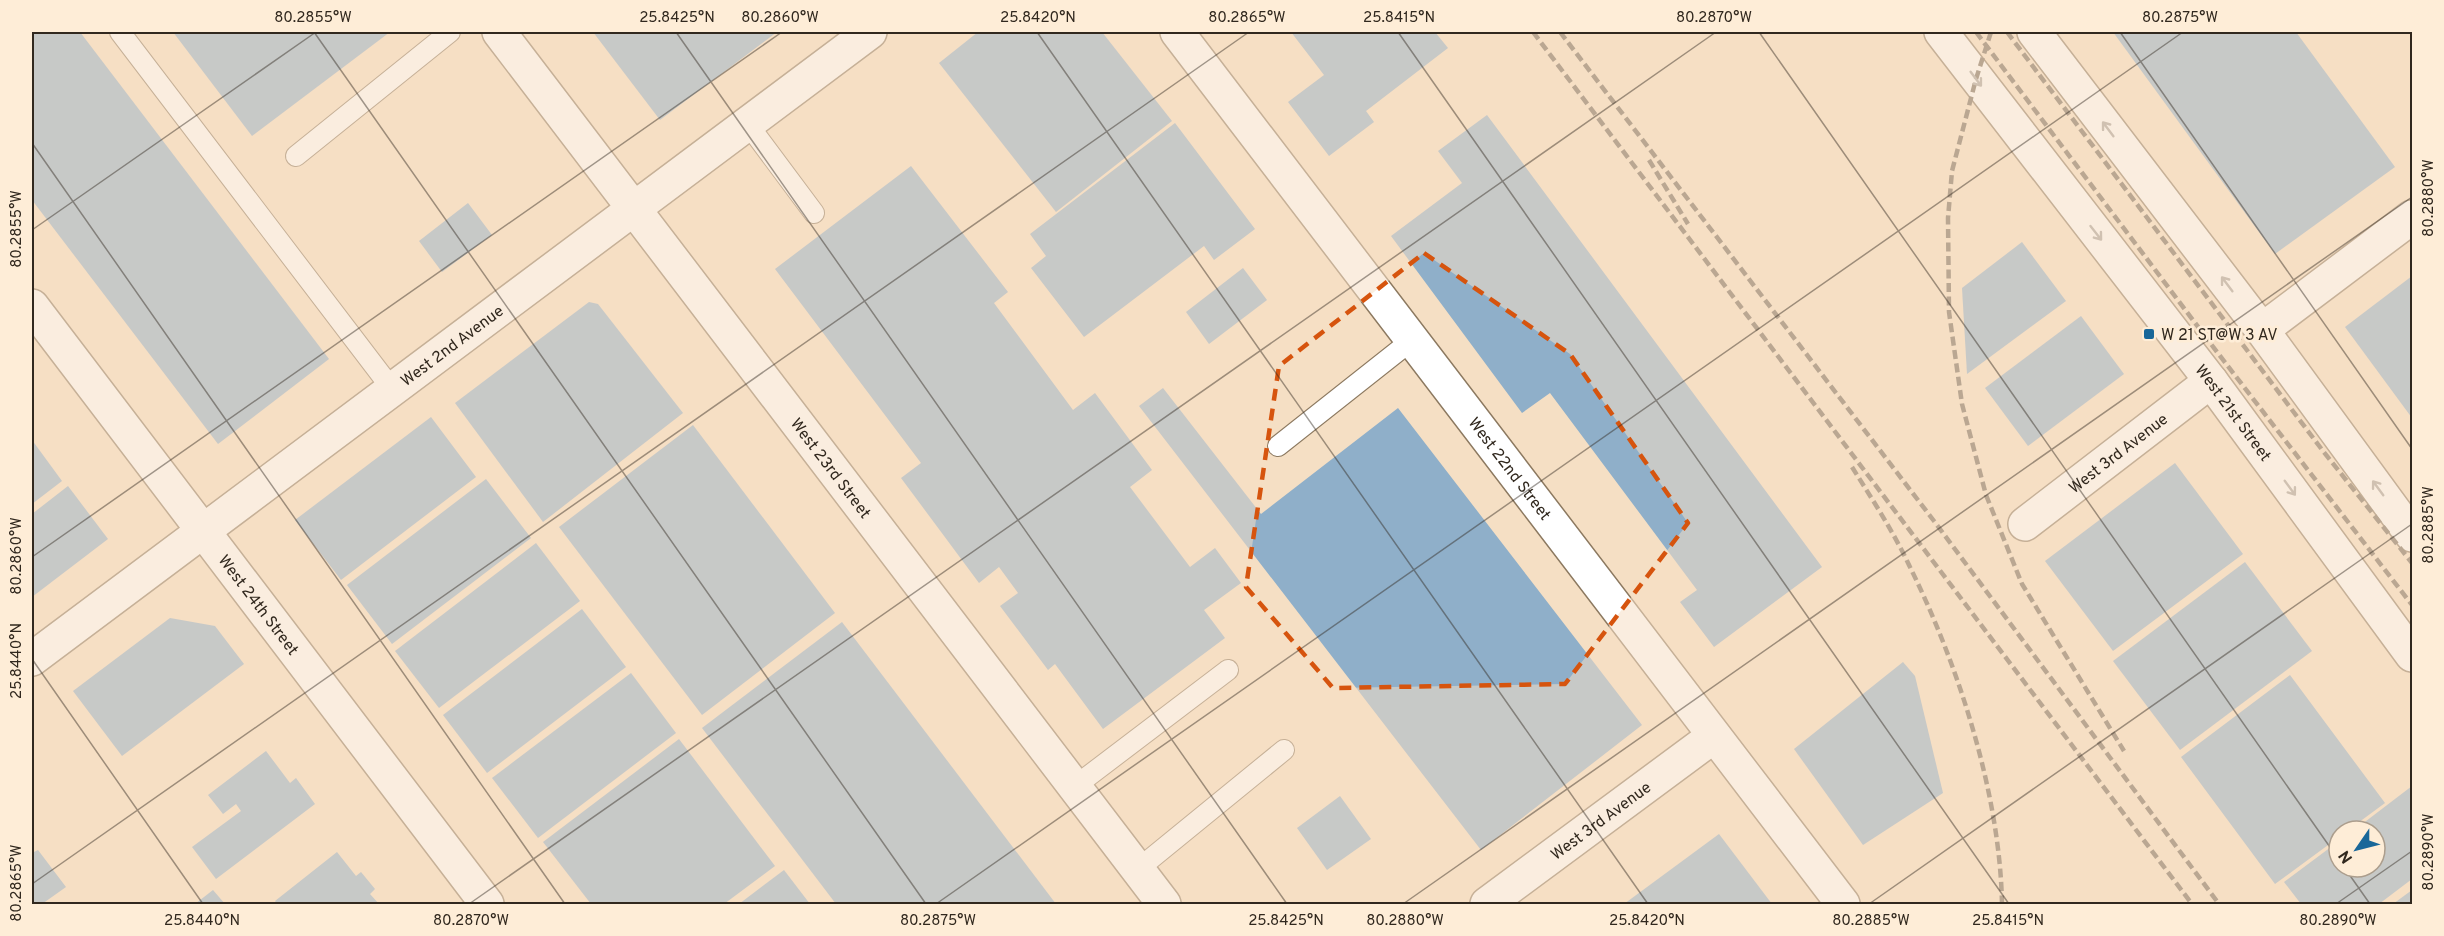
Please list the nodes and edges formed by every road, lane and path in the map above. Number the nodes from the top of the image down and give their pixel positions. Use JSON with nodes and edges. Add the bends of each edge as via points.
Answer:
{"nodes":[{"id":1,"x":120,"y":32,"type":"edge"},
{"id":2,"x":450,"y":32,"type":"edge"},
{"id":3,"x":499,"y":32,"type":"edge"},
{"id":4,"x":870,"y":32,"type":"edge"},
{"id":5,"x":1177,"y":32,"type":"edge"},
{"id":6,"x":1941,"y":32,"type":"edge"},
{"id":7,"x":2034,"y":32,"type":"edge"},
{"id":8,"x":747,"y":123,"type":"junction"},
{"id":9,"x":296,"y":156,"type":"dead end"},
{"id":10,"x":633,"y":208,"type":"junction"},
{"id":11,"x":814,"y":213,"type":"dead end"},
{"id":12,"x":2412,"y":217,"type":"edge"},
{"id":13,"x":32,"y":306,"type":"edge"},
{"id":14,"x":2262,"y":330,"type":"junction"},
{"id":15,"x":1412,"y":340,"type":"junction"},
{"id":16,"x":2211,"y":381,"type":"junction"},
{"id":17,"x":392,"y":389,"type":"junction"},
{"id":18,"x":1278,"y":446,"type":"dead end"},
{"id":19,"x":2025,"y":524,"type":"dead end"},
{"id":20,"x":203,"y":530,"type":"junction"},
{"id":21,"x":2412,"y":535,"type":"edge"},
{"id":22,"x":2412,"y":655,"type":"edge"},
{"id":23,"x":32,"y":659,"type":"edge"},
{"id":24,"x":1228,"y":670,"type":"dead end"},
{"id":25,"x":1714,"y":736,"type":"junction"},
{"id":26,"x":1284,"y":750,"type":"dead end"},
{"id":27,"x":1074,"y":787,"type":"junction"},
{"id":28,"x":1137,"y":870,"type":"junction"},
{"id":29,"x":487,"y":904,"type":"edge"},
{"id":30,"x":1164,"y":904,"type":"edge"},
{"id":31,"x":1487,"y":904,"type":"edge"},
{"id":32,"x":1843,"y":904,"type":"edge"}],
"edges":[{"from":1,"to":17,"type":"lane"},
{"from":2,"to":9,"type":"lane"},
{"from":3,"to":10,"type":"street","name":"West 23rd Street"},
{"from":4,"to":8,"type":"street","name":"West 2nd Avenue"},
{"from":5,"to":15,"type":"street","name":"West 22nd Street"},
{"from":6,"to":16,"type":"street","name":"West 21st Street","one_way":true},
{"from":14,"to":7,"type":"street","one_way":true},
{"from":8,"to":10,"type":"street","name":"West 2nd Avenue"},
{"from":8,"to":11,"type":"lane"},
{"from":10,"to":17,"type":"street","name":"West 2nd Avenue"},
{"from":10,"to":27,"type":"street","name":"West 23rd Street"},
{"from":12,"to":14,"type":"street"},
{"from":13,"to":20,"type":"street","name":"West 24th Street"},
{"from":21,"to":14,"type":"street","one_way":true},
{"from":15,"to":18,"type":"lane"},
{"from":15,"to":25,"type":"street","name":"West 22nd Street"},
{"from":16,"to":19,"type":"street","name":"West 3rd Avenue"},
{"from":16,"to":22,"type":"street","name":"West 21st Street","one_way":true},
{"from":17,"to":20,"type":"street","name":"West 2nd Avenue"},
{"from":20,"to":23,"type":"street","name":"West 2nd Avenue"},
{"from":20,"to":29,"type":"street","name":"West 24th Street"},
{"from":24,"to":27,"type":"lane"},
{"from":25,"to":31,"type":"street","name":"West 3rd Avenue"},
{"from":25,"to":32,"type":"street","name":"West 22nd Street"},
{"from":26,"to":28,"type":"lane"},
{"from":27,"to":28,"type":"street","name":"West 23rd Street"},
{"from":28,"to":30,"type":"street","name":"West 23rd Street"}]}
